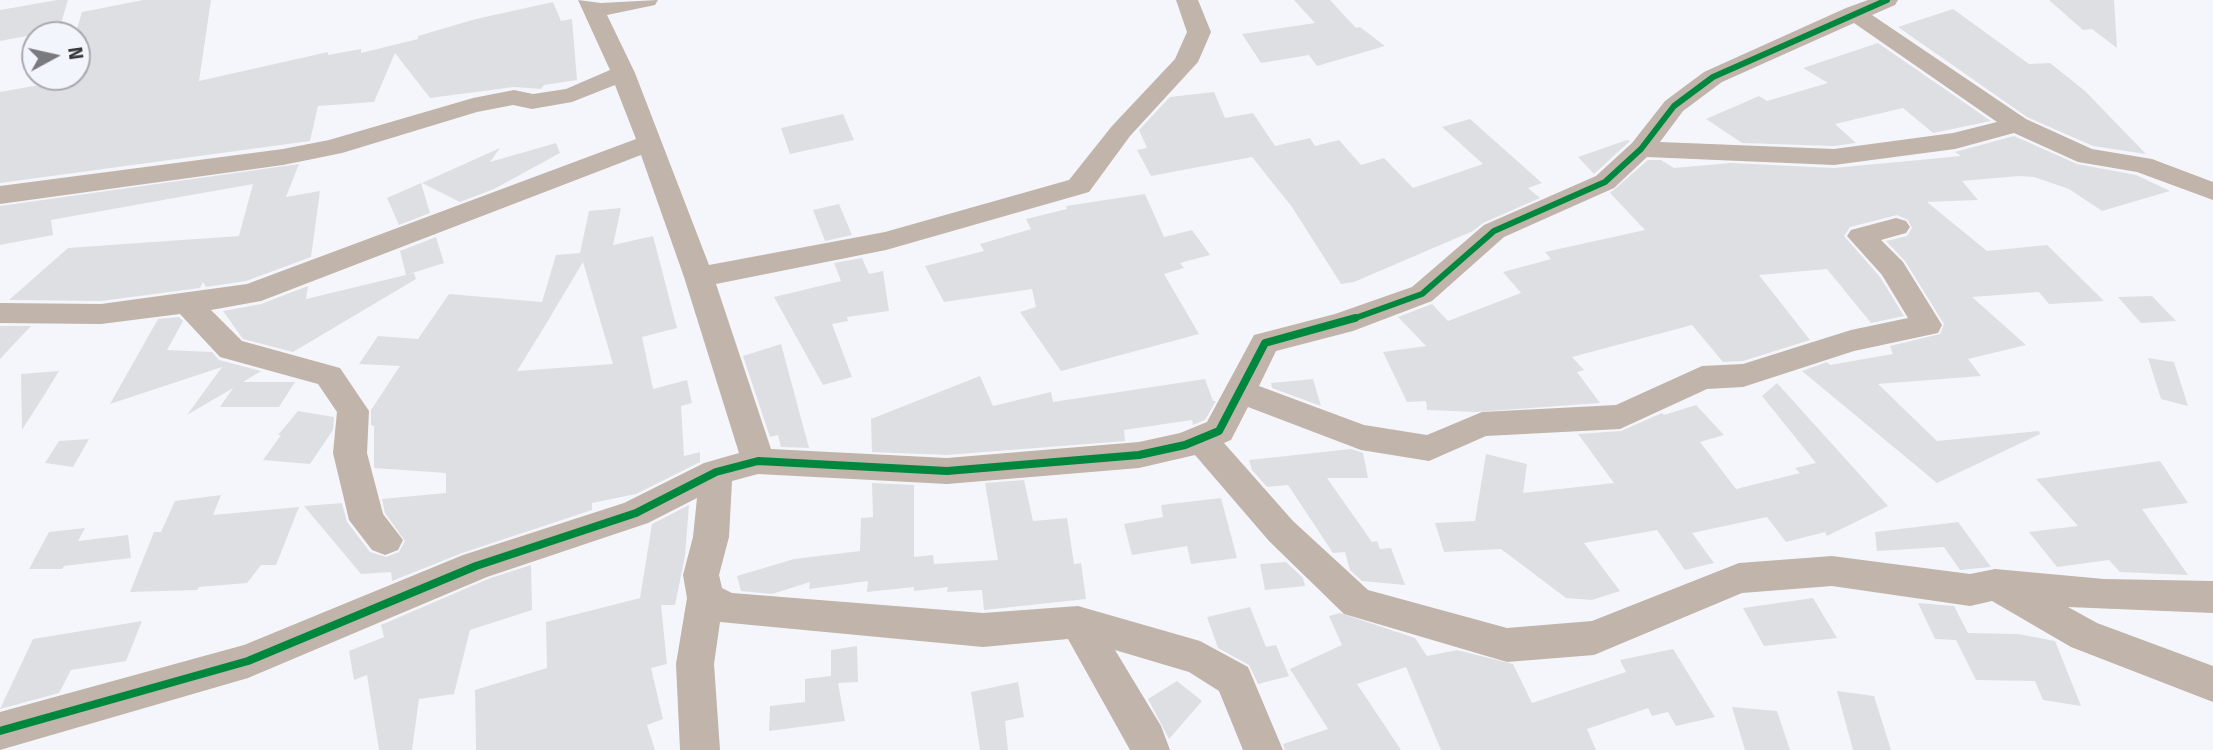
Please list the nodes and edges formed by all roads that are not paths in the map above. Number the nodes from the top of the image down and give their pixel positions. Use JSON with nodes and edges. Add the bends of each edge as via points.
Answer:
{"nodes":[{"id":1,"x":647,"y":0,"type":"edge"},
{"id":2,"x":1187,"y":0,"type":"edge"},
{"id":3,"x":1887,"y":0,"type":"edge"},
{"id":4,"x":591,"y":5,"type":"edge"},
{"id":5,"x":1854,"y":13,"type":"junction"},
{"id":6,"x":623,"y":73,"type":"junction"},
{"id":7,"x":2017,"y":124,"type":"junction"},
{"id":8,"x":650,"y":143,"type":"junction"},
{"id":9,"x":1641,"y":149,"type":"junction"},
{"id":10,"x":2213,"y":192,"type":"edge"},
{"id":11,"x":0,"y":195,"type":"edge"},
{"id":12,"x":1896,"y":228,"type":"dead end"},
{"id":13,"x":699,"y":277,"type":"junction"},
{"id":14,"x":187,"y":303,"type":"junction"},
{"id":15,"x":0,"y":313,"type":"edge"},
{"id":16,"x":1239,"y":391,"type":"junction"},
{"id":17,"x":1200,"y":439,"type":"junction"},
{"id":18,"x":758,"y":461,"type":"junction"},
{"id":19,"x":716,"y":472,"type":"junction"},
{"id":20,"x":385,"y":540,"type":"dead end"},
{"id":21,"x":1995,"y":585,"type":"junction"},
{"id":22,"x":2213,"y":597,"type":"edge"},
{"id":23,"x":705,"y":598,"type":"junction"},
{"id":24,"x":1077,"y":622,"type":"junction"},
{"id":25,"x":2213,"y":684,"type":"edge"},
{"id":26,"x":0,"y":731,"type":"edge"},
{"id":27,"x":700,"y":750,"type":"edge"},
{"id":28,"x":1150,"y":750,"type":"edge"},
{"id":29,"x":1263,"y":750,"type":"edge"}],
"edges":[{"from":1,"to":4,"type":"street"},
{"from":2,"to":13,"type":"street","via":[[1199,32],[1186,62],[1121,131],[1079,186],[886,241]]},
{"from":3,"to":5,"type":"street"},
{"from":4,"to":6,"type":"street"},
{"from":5,"to":7,"type":"street"},
{"from":5,"to":9,"type":"street","via":[[1713,77],[1674,106]]},
{"from":6,"to":8,"type":"street"},
{"from":6,"to":11,"type":"street","via":[[572,95],[532,102],[514,97],[473,105],[308,152]]},
{"from":7,"to":9,"type":"street","via":[[1955,141],[1834,157]]},
{"from":7,"to":10,"type":"street","via":[[2069,151],[2143,165]]},
{"from":8,"to":13,"type":"street"},
{"from":8,"to":14,"type":"street","via":[[251,294]]},
{"from":9,"to":16,"type":"street","via":[[1605,182],[1494,231],[1422,294],[1342,323],[1265,343]]},
{"from":12,"to":16,"type":"street","via":[[1861,236],[1894,269],[1927,325],[1872,336],[1743,374],[1702,378],[1620,417],[1482,424],[1429,447],[1361,437]]},
{"from":13,"to":18,"type":"street"},
{"from":14,"to":15,"type":"street","via":[[101,314]]},
{"from":14,"to":20,"type":"street","via":[[231,349],[328,376],[353,411],[350,453],[367,520]]},
{"from":16,"to":17,"type":"street","via":[[1219,431]]},
{"from":17,"to":18,"type":"street","via":[[1139,455],[947,471]]},
{"from":17,"to":21,"type":"street","via":[[1281,531],[1357,603],[1507,645],[1594,638],[1739,578],[1832,570],[1970,590]]},
{"from":18,"to":19,"type":"street"},
{"from":19,"to":23,"type":"street","via":[[711,537],[701,575]]},
{"from":19,"to":26,"type":"street","via":[[636,513],[476,566],[248,661]]},
{"from":21,"to":22,"type":"street","via":[[2104,595]]},
{"from":21,"to":25,"type":"street","via":[[2084,635]]},
{"from":23,"to":24,"type":"street","via":[[729,609],[983,630]]},
{"from":23,"to":27,"type":"street","via":[[695,664]]},
{"from":24,"to":28,"type":"street"},
{"from":24,"to":29,"type":"street","via":[[1200,658],[1234,679]]}]}
